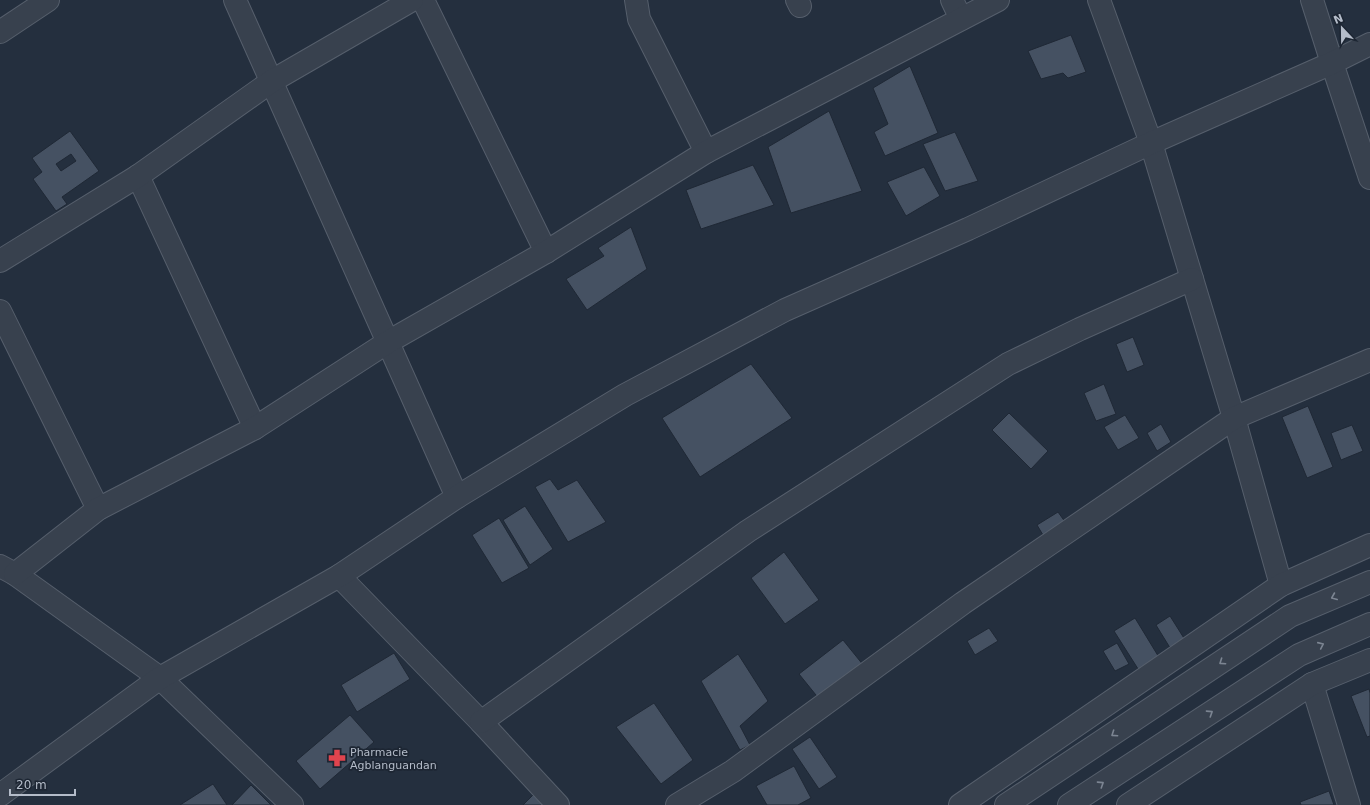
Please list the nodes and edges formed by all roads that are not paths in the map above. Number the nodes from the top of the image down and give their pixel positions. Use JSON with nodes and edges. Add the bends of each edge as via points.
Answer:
{"nodes":[{"id":1,"x":48,"y":0,"type":"edge"},
{"id":2,"x":235,"y":0,"type":"edge"},
{"id":3,"x":412,"y":0,"type":"edge"},
{"id":4,"x":423,"y":0,"type":"edge"},
{"id":5,"x":636,"y":0,"type":"edge"},
{"id":6,"x":952,"y":0,"type":"edge"},
{"id":7,"x":998,"y":0,"type":"edge"},
{"id":8,"x":1099,"y":0,"type":"edge"},
{"id":9,"x":1312,"y":0,"type":"edge"},
{"id":10,"x":961,"y":19,"type":"junction"},
{"id":11,"x":0,"y":32,"type":"edge"},
{"id":12,"x":1370,"y":44,"type":"edge"},
{"id":13,"x":1332,"y":63,"type":"junction"},
{"id":14,"x":272,"y":81,"type":"junction"},
{"id":15,"x":1151,"y":143,"type":"junction"},
{"id":16,"x":706,"y":152,"type":"junction"},
{"id":17,"x":138,"y":176,"type":"junction"},
{"id":18,"x":1370,"y":178,"type":"edge"},
{"id":19,"x":546,"y":252,"type":"junction"},
{"id":20,"x":0,"y":261,"type":"edge"},
{"id":21,"x":1192,"y":279,"type":"junction"},
{"id":22,"x":0,"y":311,"type":"edge"},
{"id":23,"x":388,"y":342,"type":"junction"},
{"id":24,"x":1370,"y":360,"type":"edge"},
{"id":25,"x":1234,"y":418,"type":"junction"},
{"id":26,"x":254,"y":428,"type":"junction"},
{"id":27,"x":458,"y":497,"type":"junction"},
{"id":28,"x":98,"y":509,"type":"junction"},
{"id":29,"x":1370,"y":545,"type":"edge"},
{"id":30,"x":7,"y":570,"type":"edge"},
{"id":31,"x":338,"y":576,"type":"junction"},
{"id":32,"x":1370,"y":582,"type":"edge"},
{"id":33,"x":1281,"y":585,"type":"junction"},
{"id":34,"x":1370,"y":624,"type":"edge"},
{"id":35,"x":1370,"y":660,"type":"edge"},
{"id":36,"x":160,"y":678,"type":"junction"},
{"id":37,"x":1312,"y":684,"type":"junction"},
{"id":38,"x":481,"y":722,"type":"junction"},
{"id":39,"x":0,"y":795,"type":"edge"},
{"id":40,"x":292,"y":805,"type":"edge"},
{"id":41,"x":558,"y":805,"type":"edge"},
{"id":42,"x":677,"y":805,"type":"edge"},
{"id":43,"x":960,"y":805,"type":"edge"},
{"id":44,"x":1006,"y":805,"type":"edge"},
{"id":45,"x":1068,"y":805,"type":"edge"},
{"id":46,"x":1128,"y":805,"type":"edge"},
{"id":47,"x":1350,"y":805,"type":"edge"}],
"edges":[{"from":1,"to":11,"type":"street"},
{"from":2,"to":14,"type":"street"},
{"from":3,"to":14,"type":"street"},
{"from":4,"to":19,"type":"street"},
{"from":5,"to":16,"type":"street","via":[[639,19]]},
{"from":6,"to":10,"type":"street"},
{"from":7,"to":10,"type":"street"},
{"from":8,"to":15,"type":"street"},
{"from":9,"to":13,"type":"street"},
{"from":10,"to":16,"type":"street"},
{"from":12,"to":13,"type":"street"},
{"from":13,"to":15,"type":"street"},
{"from":13,"to":18,"type":"street"},
{"from":14,"to":17,"type":"street"},
{"from":14,"to":23,"type":"street"},
{"from":15,"to":21,"type":"street"},
{"from":15,"to":27,"type":"street","via":[[785,310],[625,395]]},
{"from":16,"to":19,"type":"street"},
{"from":17,"to":20,"type":"street"},
{"from":17,"to":26,"type":"street"},
{"from":19,"to":23,"type":"street"},
{"from":21,"to":25,"type":"street"},
{"from":21,"to":38,"type":"street","via":[[1008,364],[748,531]]},
{"from":22,"to":28,"type":"street"},
{"from":23,"to":26,"type":"street"},
{"from":23,"to":27,"type":"street"},
{"from":24,"to":25,"type":"street"},
{"from":25,"to":33,"type":"street"},
{"from":25,"to":42,"type":"street","via":[[963,603],[732,771]]},
{"from":26,"to":28,"type":"street"},
{"from":27,"to":31,"type":"street"},
{"from":28,"to":30,"type":"street"},
{"from":29,"to":33,"type":"street"},
{"from":30,"to":36,"type":"street"},
{"from":31,"to":36,"type":"street"},
{"from":31,"to":38,"type":"street"},
{"from":32,"to":44,"type":"street","one_way":true,"via":[[1290,616]]},
{"from":33,"to":43,"type":"street"},
{"from":45,"to":34,"type":"street","one_way":true,"via":[[1300,655]]},
{"from":35,"to":37,"type":"street"},
{"from":36,"to":39,"type":"street"},
{"from":36,"to":40,"type":"street"},
{"from":37,"to":46,"type":"street"},
{"from":37,"to":47,"type":"street"},
{"from":38,"to":41,"type":"street"}]}
